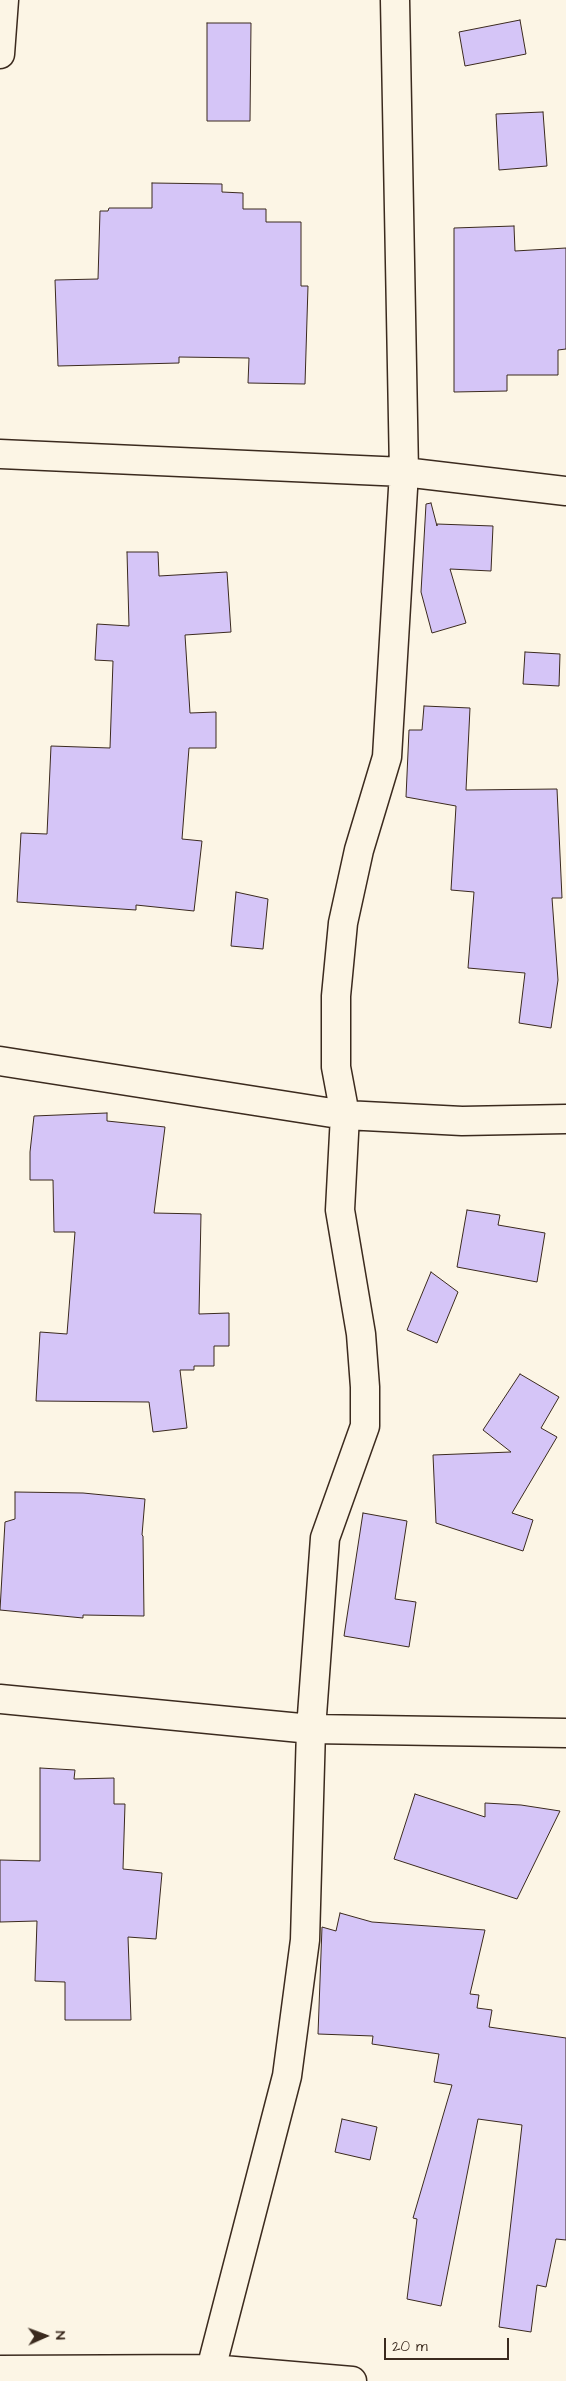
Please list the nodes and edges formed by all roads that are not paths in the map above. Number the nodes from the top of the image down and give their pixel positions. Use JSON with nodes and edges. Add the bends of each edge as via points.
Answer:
{"nodes":[{"id":1,"x":4,"y":0,"type":"edge"},
{"id":2,"x":395,"y":0,"type":"edge"},
{"id":3,"x":0,"y":54,"type":"edge"},
{"id":4,"x":0,"y":454,"type":"edge"},
{"id":5,"x":404,"y":472,"type":"junction"},
{"id":6,"x":566,"y":491,"type":"edge"},
{"id":7,"x":0,"y":1061,"type":"edge"},
{"id":8,"x":345,"y":1115,"type":"junction"},
{"id":9,"x":566,"y":1119,"type":"edge"},
{"id":10,"x":0,"y":1698,"type":"edge"},
{"id":11,"x":311,"y":1729,"type":"junction"},
{"id":12,"x":566,"y":1733,"type":"edge"},
{"id":13,"x":0,"y":2370,"type":"edge"},
{"id":14,"x":210,"y":2375,"type":"edge"},
{"id":15,"x":352,"y":2381,"type":"edge"}],
"edges":[{"from":1,"to":3,"type":"street"},
{"from":2,"to":5,"type":"street"},
{"from":4,"to":5,"type":"street"},
{"from":5,"to":6,"type":"street"},
{"from":5,"to":8,"type":"street","via":[[387,757],[359,850],[343,923],[336,996],[336,1067]]},
{"from":7,"to":8,"type":"street"},
{"from":8,"to":9,"type":"street","via":[[462,1121]]},
{"from":8,"to":11,"type":"street","via":[[340,1210],[361,1334],[365,1426],[325,1538]]},
{"from":10,"to":11,"type":"street"},
{"from":11,"to":12,"type":"street"},
{"from":11,"to":14,"type":"street","via":[[305,1940],[287,2076]]},
{"from":13,"to":14,"type":"street"},
{"from":14,"to":15,"type":"street"}]}
